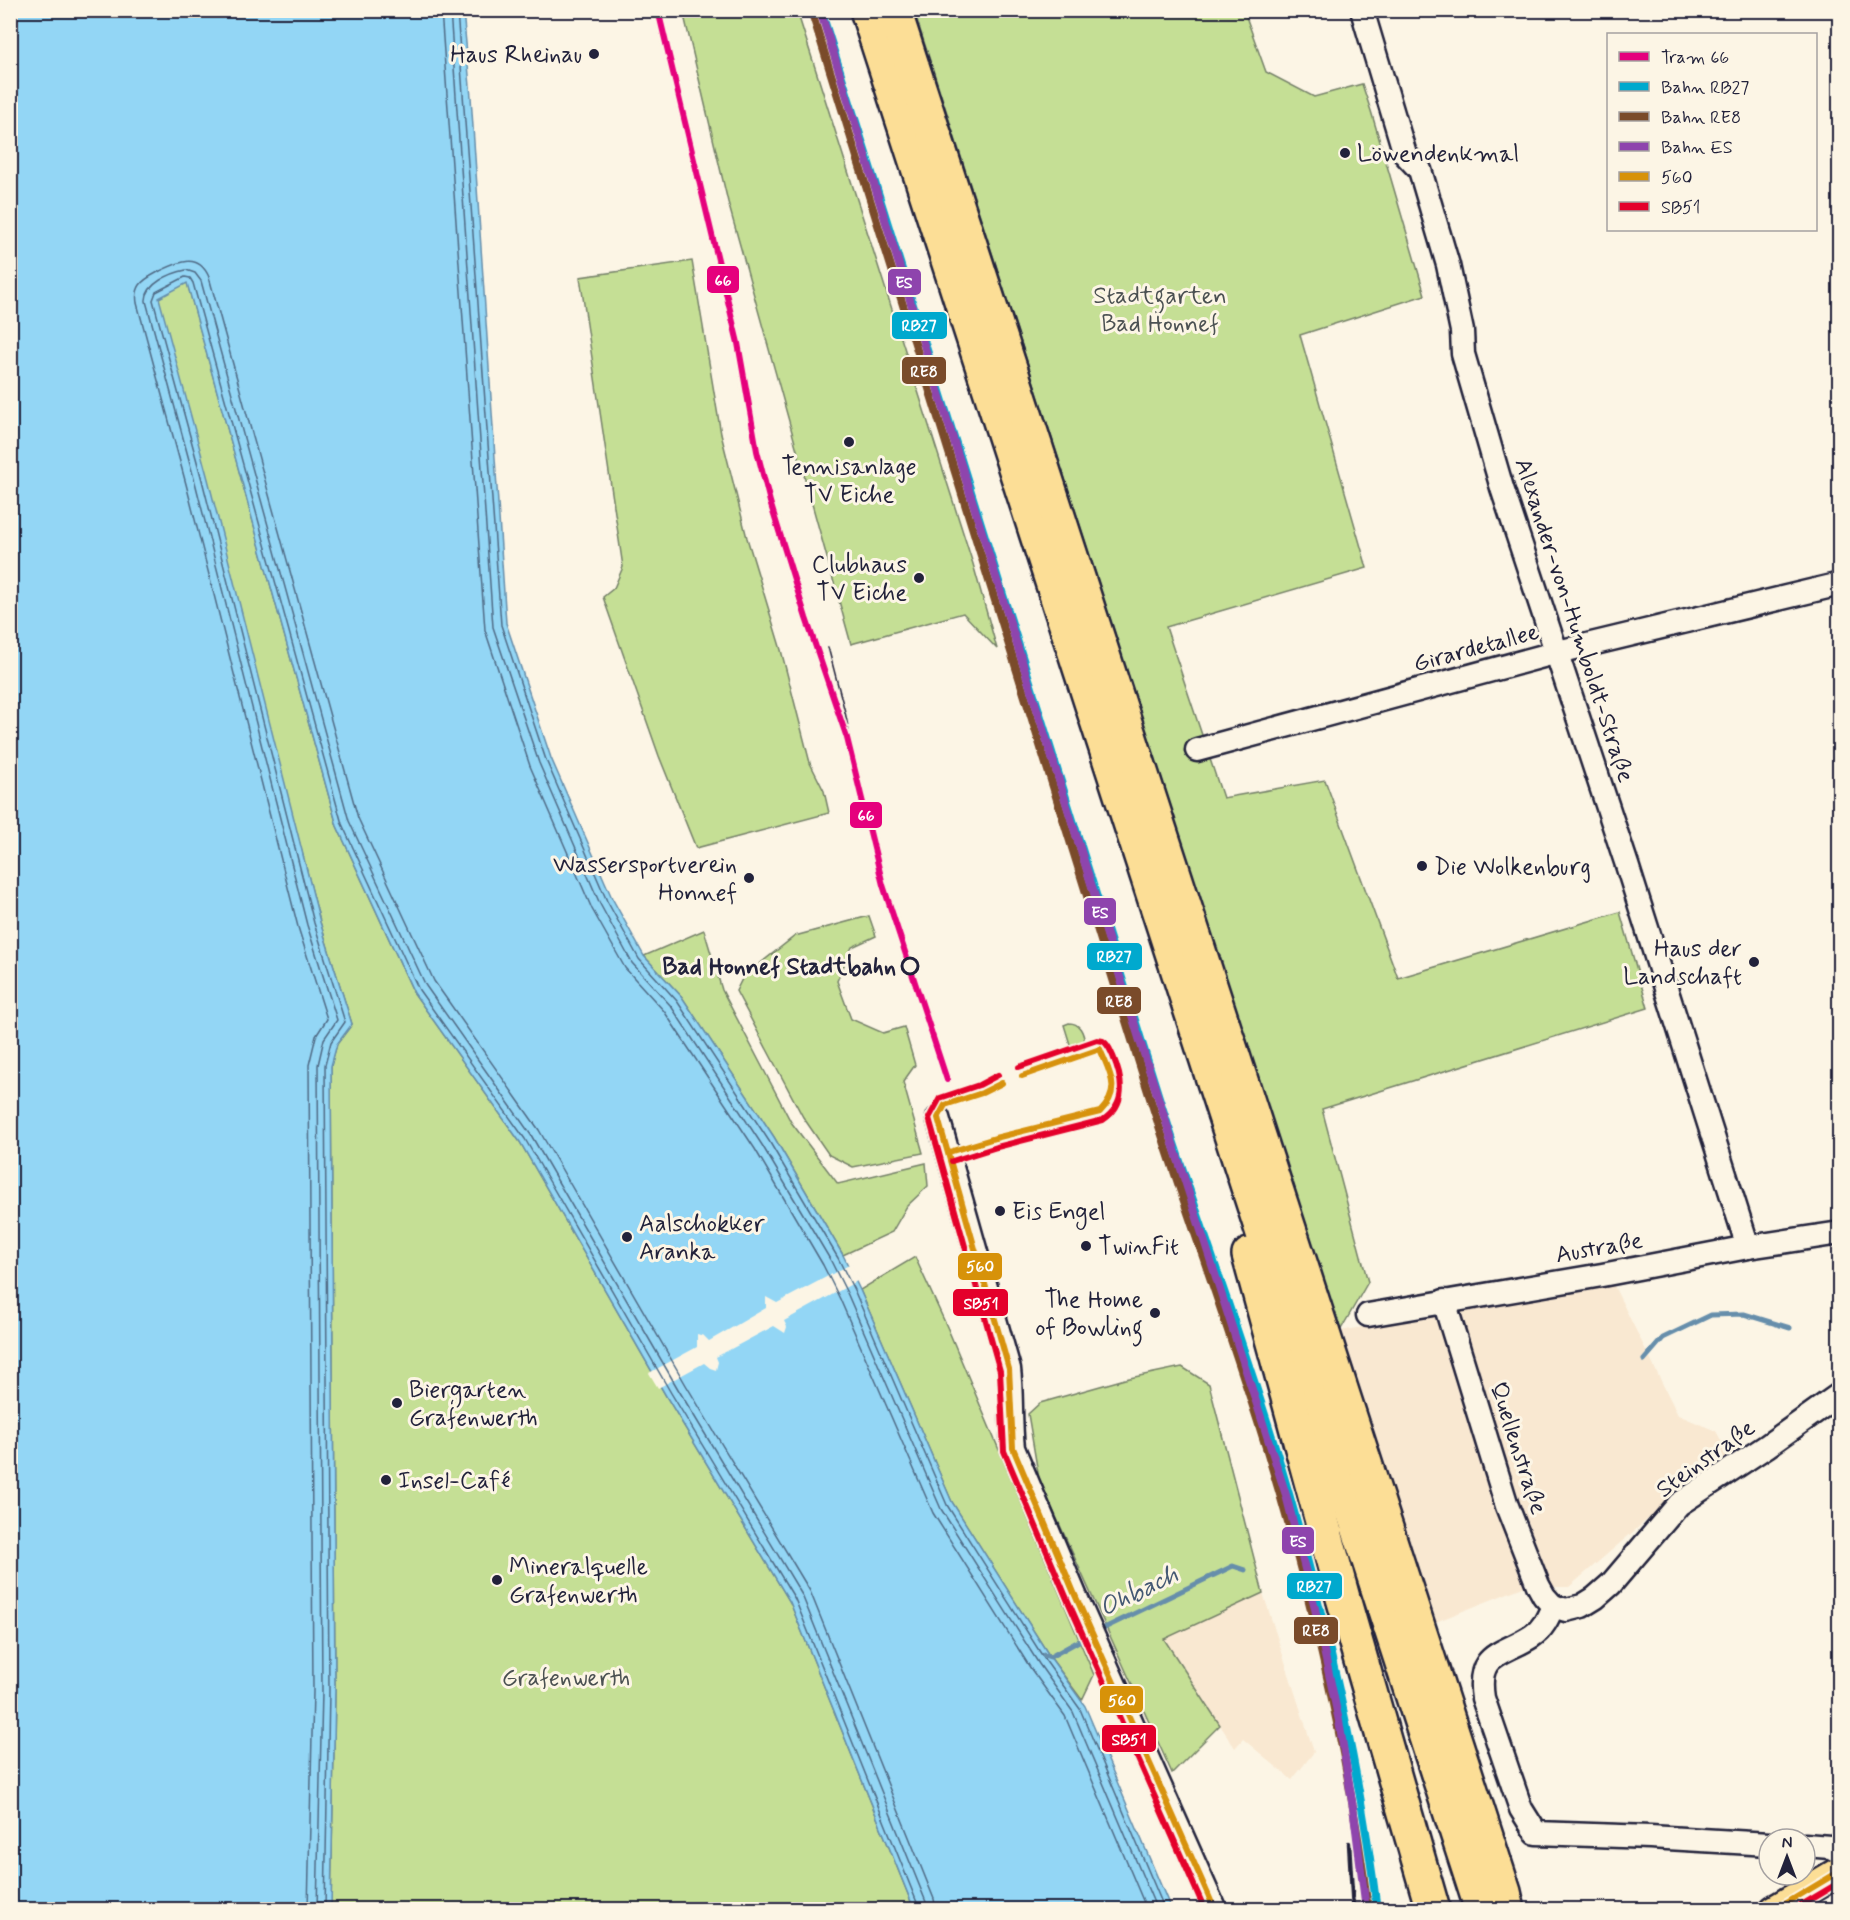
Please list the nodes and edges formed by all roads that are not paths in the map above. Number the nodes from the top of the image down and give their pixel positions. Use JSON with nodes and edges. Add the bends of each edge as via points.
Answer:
{"nodes":[{"id":1,"x":867,"y":10,"type":"edge"},
{"id":2,"x":894,"y":10,"type":"edge"},
{"id":3,"x":1362,"y":10,"type":"edge"},
{"id":4,"x":1839,"y":584,"type":"edge"},
{"id":5,"x":1558,"y":652,"type":"junction"},
{"id":6,"x":1197,"y":750,"type":"dead end"},
{"id":7,"x":1210,"y":1068,"type":"junction"},
{"id":8,"x":938,"y":1118,"type":"dead end"},
{"id":9,"x":1839,"y":1233,"type":"edge"},
{"id":10,"x":1748,"y":1247,"type":"junction"},
{"id":11,"x":1444,"y":1301,"type":"junction"},
{"id":12,"x":1368,"y":1315,"type":"dead end"},
{"id":13,"x":1839,"y":1394,"type":"edge"},
{"id":14,"x":1553,"y":1606,"type":"junction"},
{"id":15,"x":1757,"y":1843,"type":"edge"},
{"id":16,"x":1817,"y":1846,"type":"edge"},
{"id":17,"x":1839,"y":1852,"type":"edge"},
{"id":18,"x":1839,"y":1871,"type":"edge"},
{"id":19,"x":1502,"y":1905,"type":"edge"},
{"id":20,"x":1215,"y":1910,"type":"edge"},
{"id":21,"x":1433,"y":1910,"type":"edge"},
{"id":22,"x":1774,"y":1910,"type":"edge"}],
"edges":[{"from":1,"to":7,"type":"highway"},
{"from":2,"to":19,"type":"highway"},
{"from":3,"to":5,"type":"street","name":"Alexander-von-Humboldt-Straße","via":[[1405,154],[1420,170],[1448,265],[1466,365],[1502,488]]},
{"from":4,"to":5,"type":"street","name":"Girardetallee"},
{"from":5,"to":6,"type":"street","name":"Girardetallee"},
{"from":5,"to":10,"type":"street","name":"Alexander-von-Humboldt-Straße"},
{"from":7,"to":19,"type":"highway"},
{"from":7,"to":21,"type":"highway","via":[[1211,1109],[1261,1302]]},
{"from":8,"to":20,"type":"street","via":[[1009,1369],[1013,1448]]},
{"from":9,"to":10,"type":"street","name":"Austraße"},
{"from":10,"to":11,"type":"street","name":"Austraße"},
{"from":11,"to":12,"type":"street","name":"Austraße"},
{"from":11,"to":14,"type":"street","name":"Quellenstraße","via":[[1507,1506],[1538,1585]]},
{"from":13,"to":14,"type":"street","name":"Steinstraße","via":[[1679,1504],[1595,1598],[1566,1610]]},
{"from":14,"to":15,"type":"street","via":[[1544,1625],[1533,1636],[1494,1655],[1484,1667],[1480,1682],[1521,1809],[1536,1833]]},
{"from":16,"to":17,"type":"street"},
{"from":18,"to":22,"type":"main road"}]}
